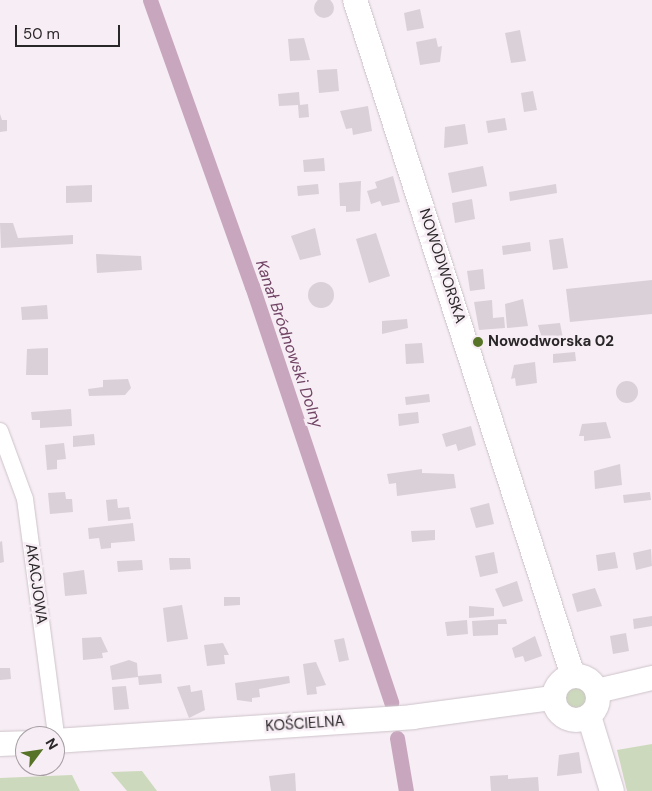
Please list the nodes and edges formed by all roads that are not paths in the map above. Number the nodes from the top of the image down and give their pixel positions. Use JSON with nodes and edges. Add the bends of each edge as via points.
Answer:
{"nodes":[{"id":1,"x":355,"y":0,"type":"edge"},
{"id":2,"x":0,"y":431,"type":"edge"},
{"id":3,"x":573,"y":676,"type":"junction"},
{"id":4,"x":652,"y":678,"type":"edge"},
{"id":5,"x":597,"y":690,"type":"junction"},
{"id":6,"x":553,"y":698,"type":"junction"},
{"id":7,"x":589,"y":716,"type":"junction"},
{"id":8,"x":54,"y":726,"type":"edge"},
{"id":9,"x":65,"y":740,"type":"edge"},
{"id":10,"x":15,"y":743,"type":"edge"},
{"id":11,"x":0,"y":744,"type":"edge"},
{"id":12,"x":612,"y":791,"type":"edge"}],
"edges":[{"from":1,"to":3,"type":"main road","name":"NOWODWORSKA"},
{"from":2,"to":8,"type":"street","name":"AKACJOWA","via":[[25,499]]},
{"from":3,"to":5,"type":"main road","via":[[587,678]]},
{"from":3,"to":6,"type":"main road","via":[[558,684]]},
{"from":4,"to":5,"type":"main road"},
{"from":5,"to":7,"type":"main road","via":[[597,704]]},
{"from":6,"to":7,"type":"main road","via":[[563,716],[572,720]]},
{"from":6,"to":9,"type":"main road","name":"KOŚCIELNA","via":[[412,717]]},
{"from":7,"to":12,"type":"main road"},
{"from":10,"to":11,"type":"main road"}]}
